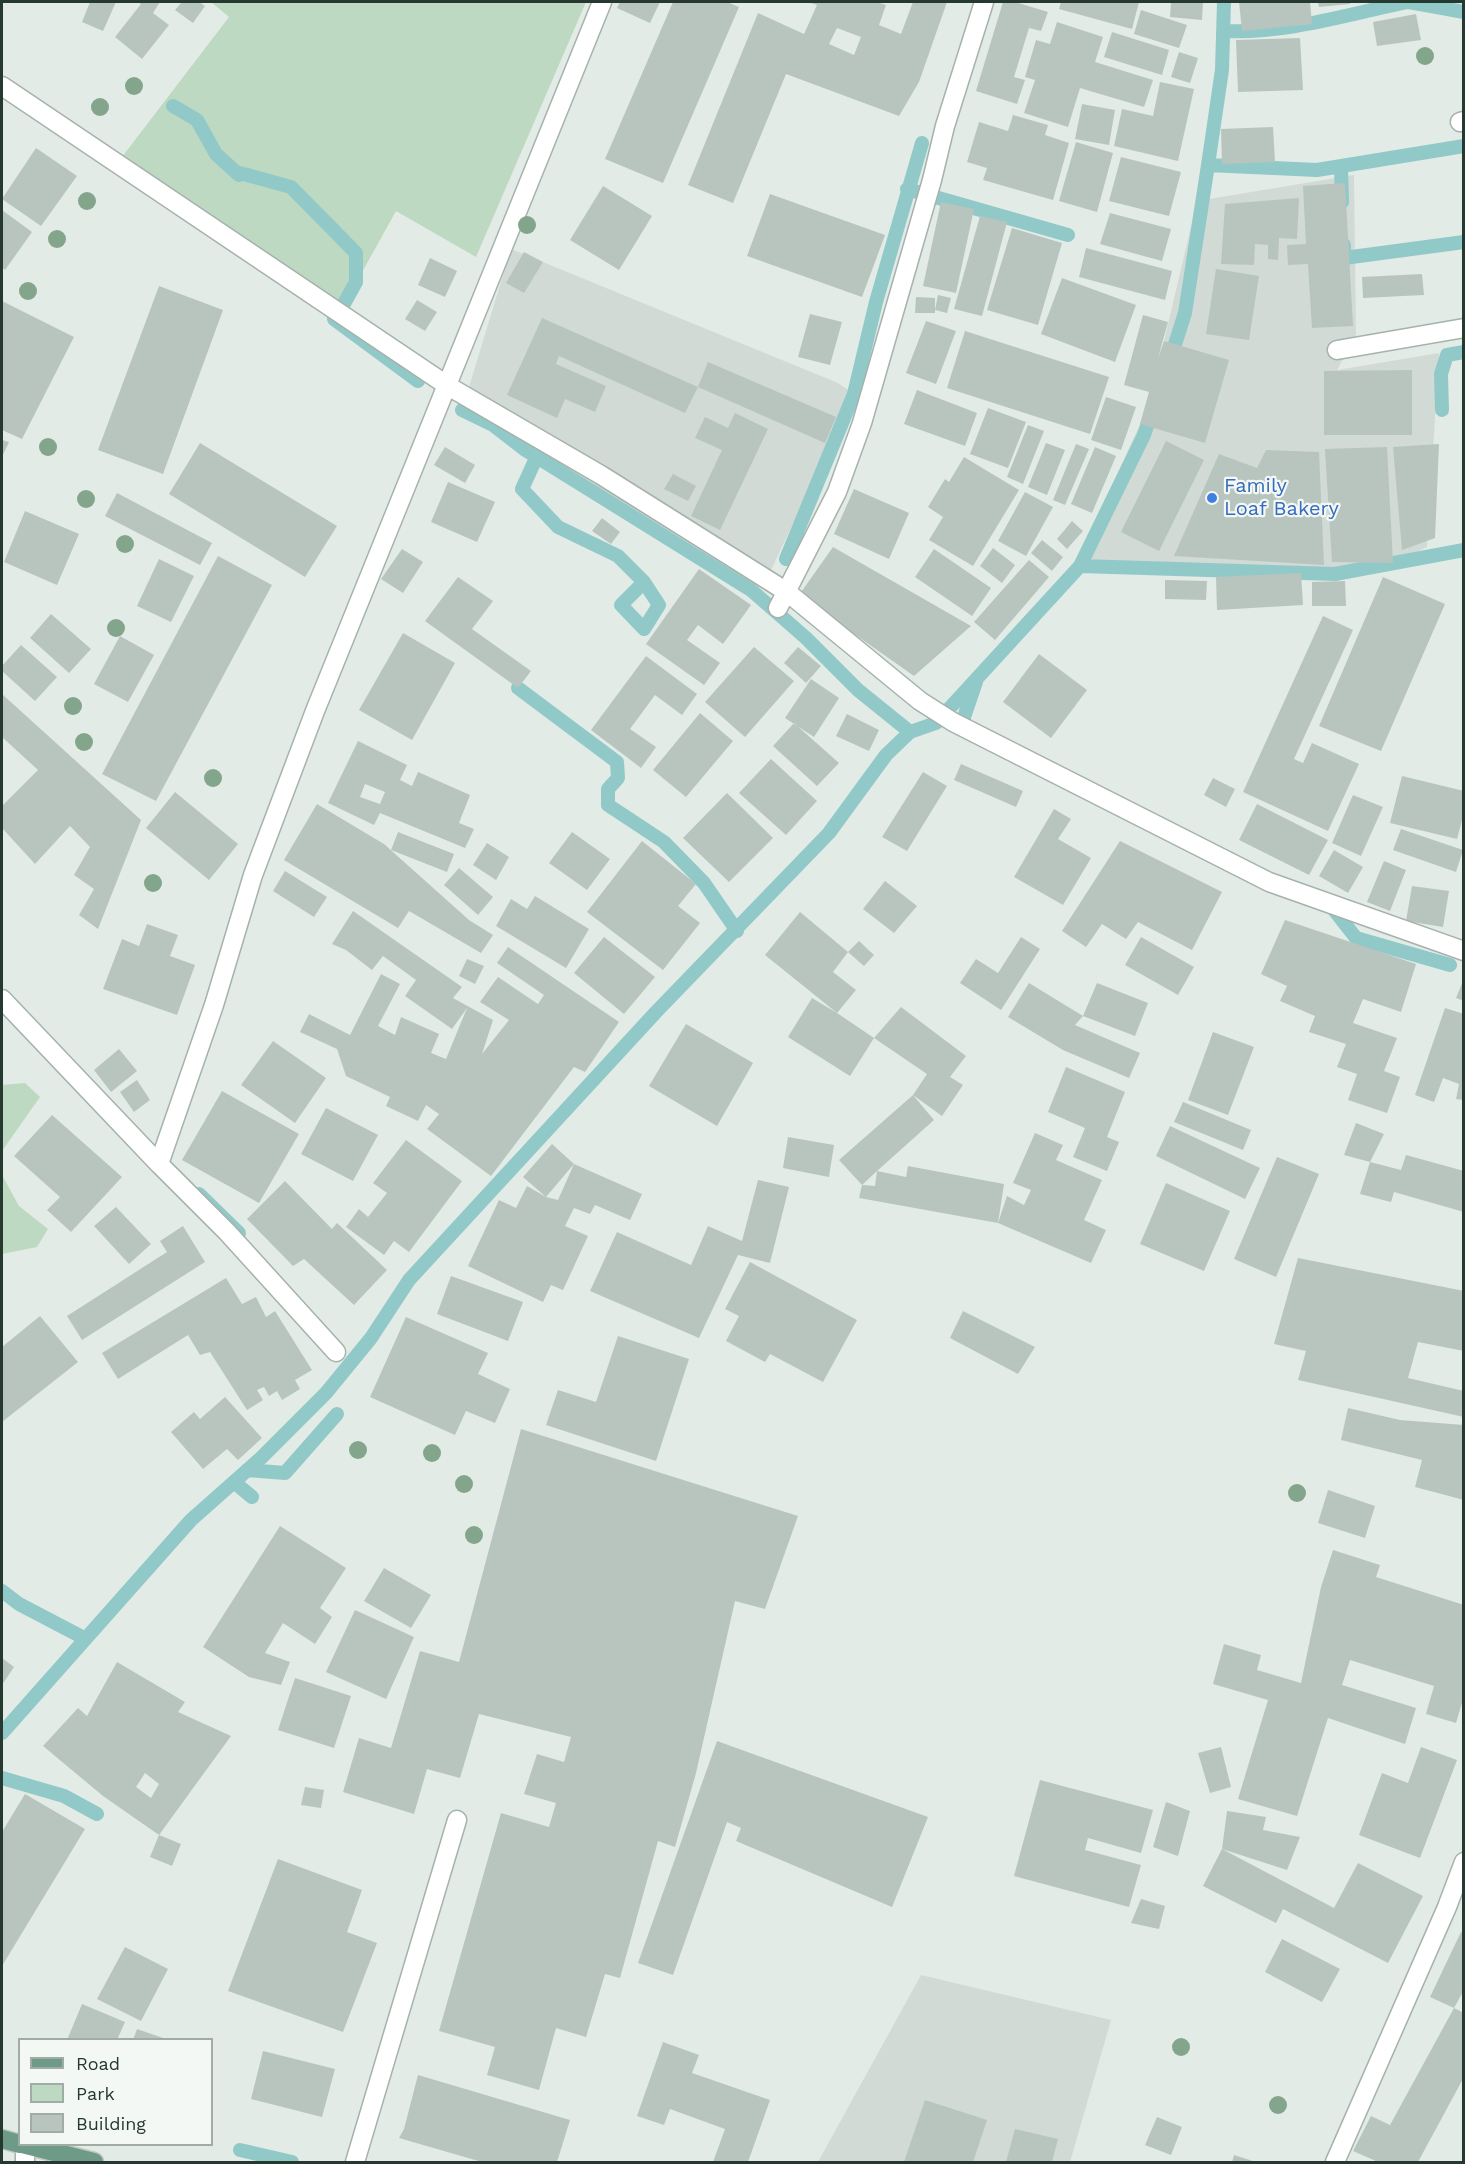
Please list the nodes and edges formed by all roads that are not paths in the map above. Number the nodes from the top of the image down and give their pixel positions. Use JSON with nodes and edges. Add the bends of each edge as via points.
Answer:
{"nodes":[{"id":1,"x":602,"y":2,"type":"edge"},
{"id":2,"x":984,"y":2,"type":"edge"},
{"id":3,"x":2,"y":86,"type":"edge"},
{"id":4,"x":1464,"y":328,"type":"edge"},
{"id":5,"x":1337,"y":350,"type":"dead end"},
{"id":6,"x":448,"y":386,"type":"junction"},
{"id":7,"x":787,"y":592,"type":"junction"},
{"id":8,"x":778,"y":608,"type":"dead end"},
{"id":9,"x":1464,"y":951,"type":"edge"},
{"id":10,"x":2,"y":999,"type":"edge"},
{"id":11,"x":159,"y":1164,"type":"junction"},
{"id":12,"x":336,"y":1352,"type":"dead end"},
{"id":13,"x":457,"y":1820,"type":"dead end"},
{"id":14,"x":1464,"y":1862,"type":"edge"},
{"id":15,"x":2,"y":2139,"type":"edge"},
{"id":16,"x":23,"y":2149,"type":"edge"},
{"id":17,"x":94,"y":2163,"type":"edge"},
{"id":18,"x":356,"y":2163,"type":"edge"},
{"id":19,"x":1335,"y":2163,"type":"edge"}],
"edges":[{"from":1,"to":6,"type":"street"},
{"from":2,"to":7,"type":"street","via":[[862,423],[837,492]]},
{"from":3,"to":6,"type":"street"},
{"from":4,"to":5,"type":"street"},
{"from":6,"to":7,"type":"street","via":[[601,475]]},
{"from":6,"to":11,"type":"street","via":[[253,875],[214,1005]]},
{"from":7,"to":8,"type":"street"},
{"from":7,"to":9,"type":"street","via":[[945,717],[1269,882]]},
{"from":10,"to":11,"type":"street"},
{"from":11,"to":12,"type":"street"},
{"from":13,"to":18,"type":"street"},
{"from":14,"to":19,"type":"street"},
{"from":15,"to":16,"type":"main road"},
{"from":16,"to":17,"type":"main road"}]}
